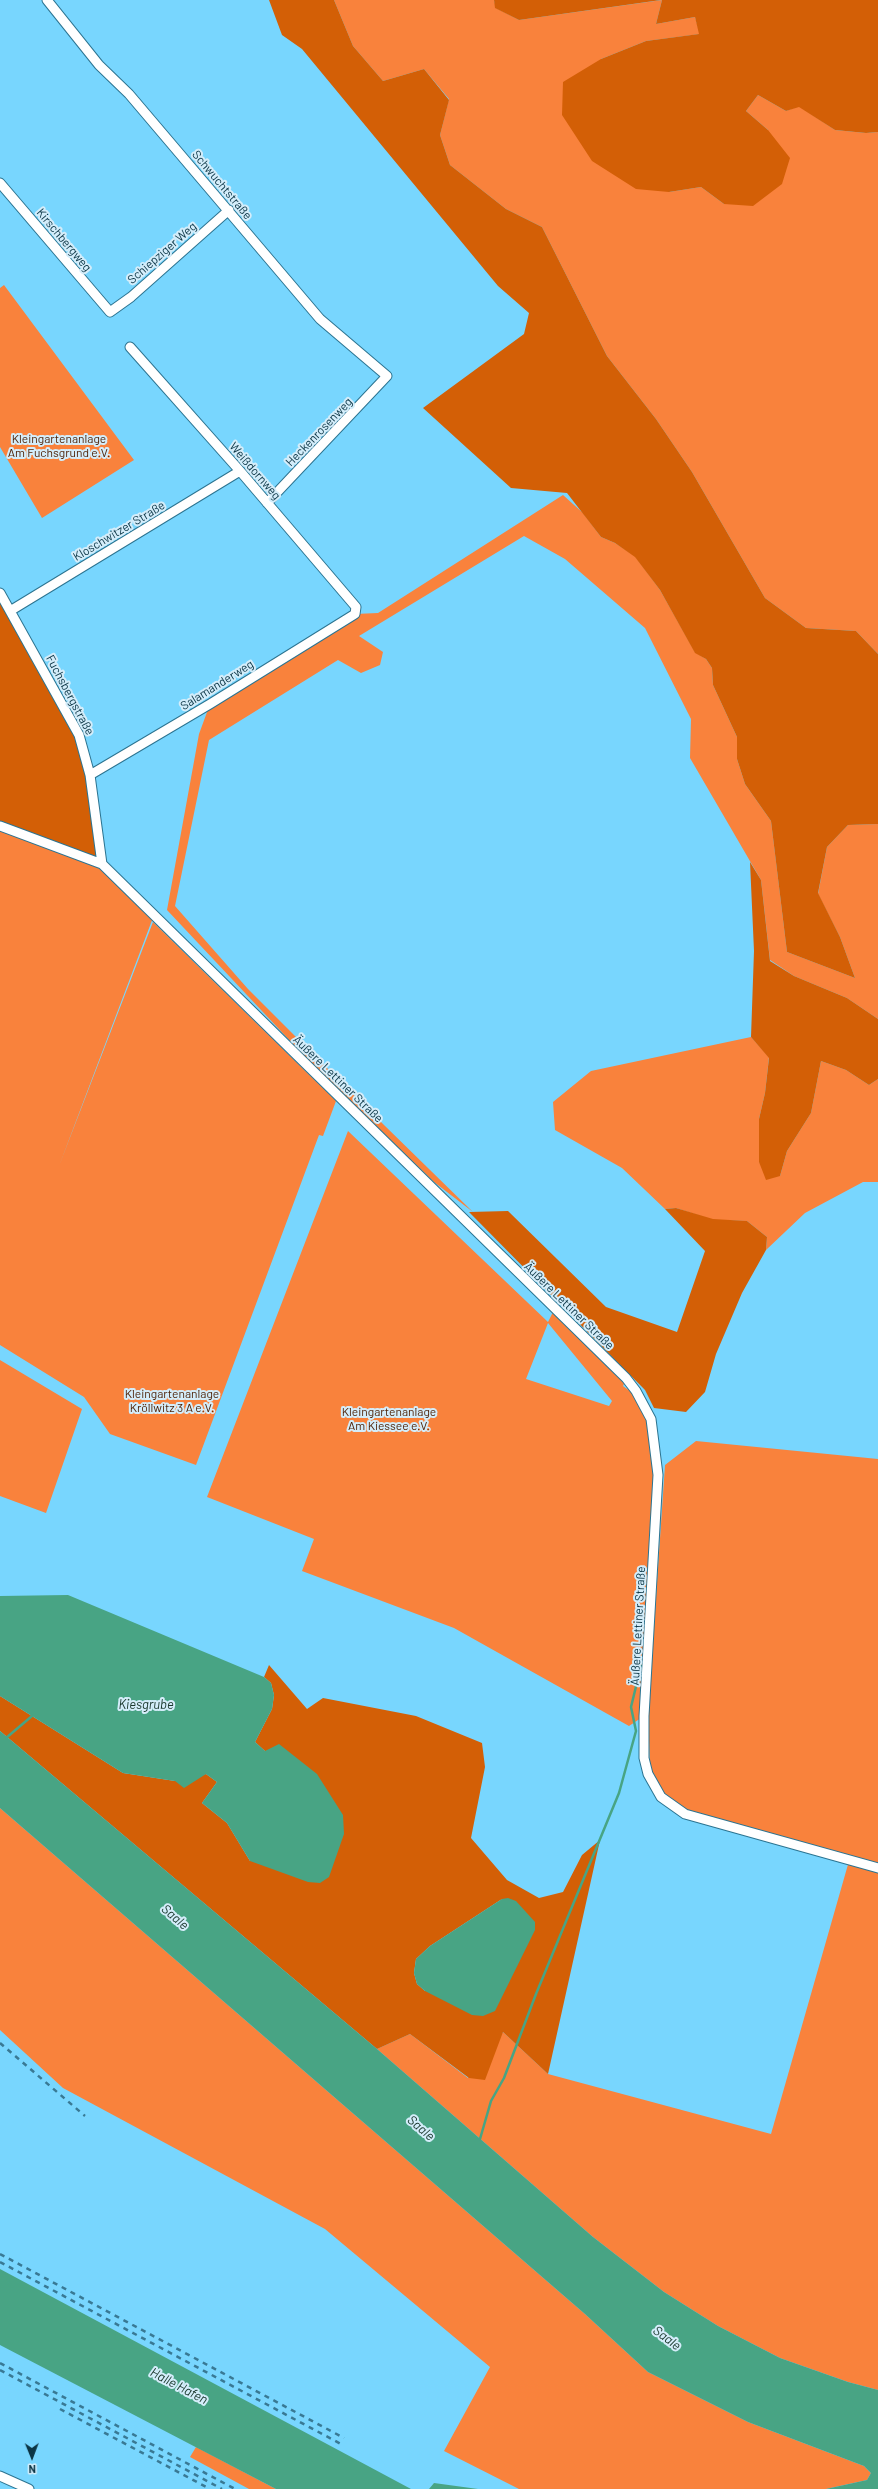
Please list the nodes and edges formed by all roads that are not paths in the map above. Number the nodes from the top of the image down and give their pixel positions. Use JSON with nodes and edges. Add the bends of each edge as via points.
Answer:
{"nodes":[{"id":1,"x":47,"y":0,"type":"edge"},
{"id":2,"x":0,"y":183,"type":"edge"},
{"id":3,"x":229,"y":210,"type":"junction"},
{"id":4,"x":110,"y":312,"type":"joint"},
{"id":5,"x":130,"y":346,"type":"dead end"},
{"id":6,"x":387,"y":376,"type":"joint"},
{"id":7,"x":240,"y":471,"type":"junction"},
{"id":8,"x":267,"y":503,"type":"junction"},
{"id":9,"x":0,"y":593,"type":"edge"},
{"id":10,"x":10,"y":611,"type":"junction"},
{"id":11,"x":355,"y":614,"type":"joint"},
{"id":12,"x":90,"y":775,"type":"junction"},
{"id":13,"x":0,"y":826,"type":"edge"},
{"id":14,"x":102,"y":864,"type":"junction"},
{"id":15,"x":878,"y":1868,"type":"edge"},
{"id":16,"x":0,"y":2476,"type":"edge"},
{"id":17,"x":29,"y":2489,"type":"edge"}],
"edges":[{"from":1,"to":3,"type":"street","name":"Schwuchtstraße","via":[[99,65],[129,94]]},
{"from":2,"to":4,"type":"street","name":"Kirschbergweg"},
{"from":3,"to":4,"type":"street","name":"Schiepziger Weg","via":[[131,297]]},
{"from":3,"to":6,"type":"street","name":"Schwuchtstraße","via":[[320,319]]},
{"from":5,"to":7,"type":"street","name":"Weißdornweg"},
{"from":6,"to":8,"type":"street","name":"Heckenrosenweg"},
{"from":7,"to":8,"type":"street","name":"Weißdornweg"},
{"from":7,"to":10,"type":"street","name":"Kloschwitzer Straße"},
{"from":8,"to":11,"type":"street","name":"Weißdornweg","via":[[356,607]]},
{"from":9,"to":10,"type":"street","name":"Fuchsbergstraße"},
{"from":10,"to":12,"type":"street","name":"Fuchsbergstraße","via":[[79,735]]},
{"from":11,"to":12,"type":"street","name":"Salamanderweg"},
{"from":12,"to":14,"type":"street","name":"Fuchsbergstraße"},
{"from":13,"to":14,"type":"street","name":"Äußere Lettiner Straße"},
{"from":14,"to":15,"type":"street","name":"Äußere Lettiner Straße","via":[[636,1391],[651,1419],[658,1475],[644,1716],[644,1758],[648,1774],[661,1797],[685,1814]]},
{"from":16,"to":17,"type":"street"}]}
